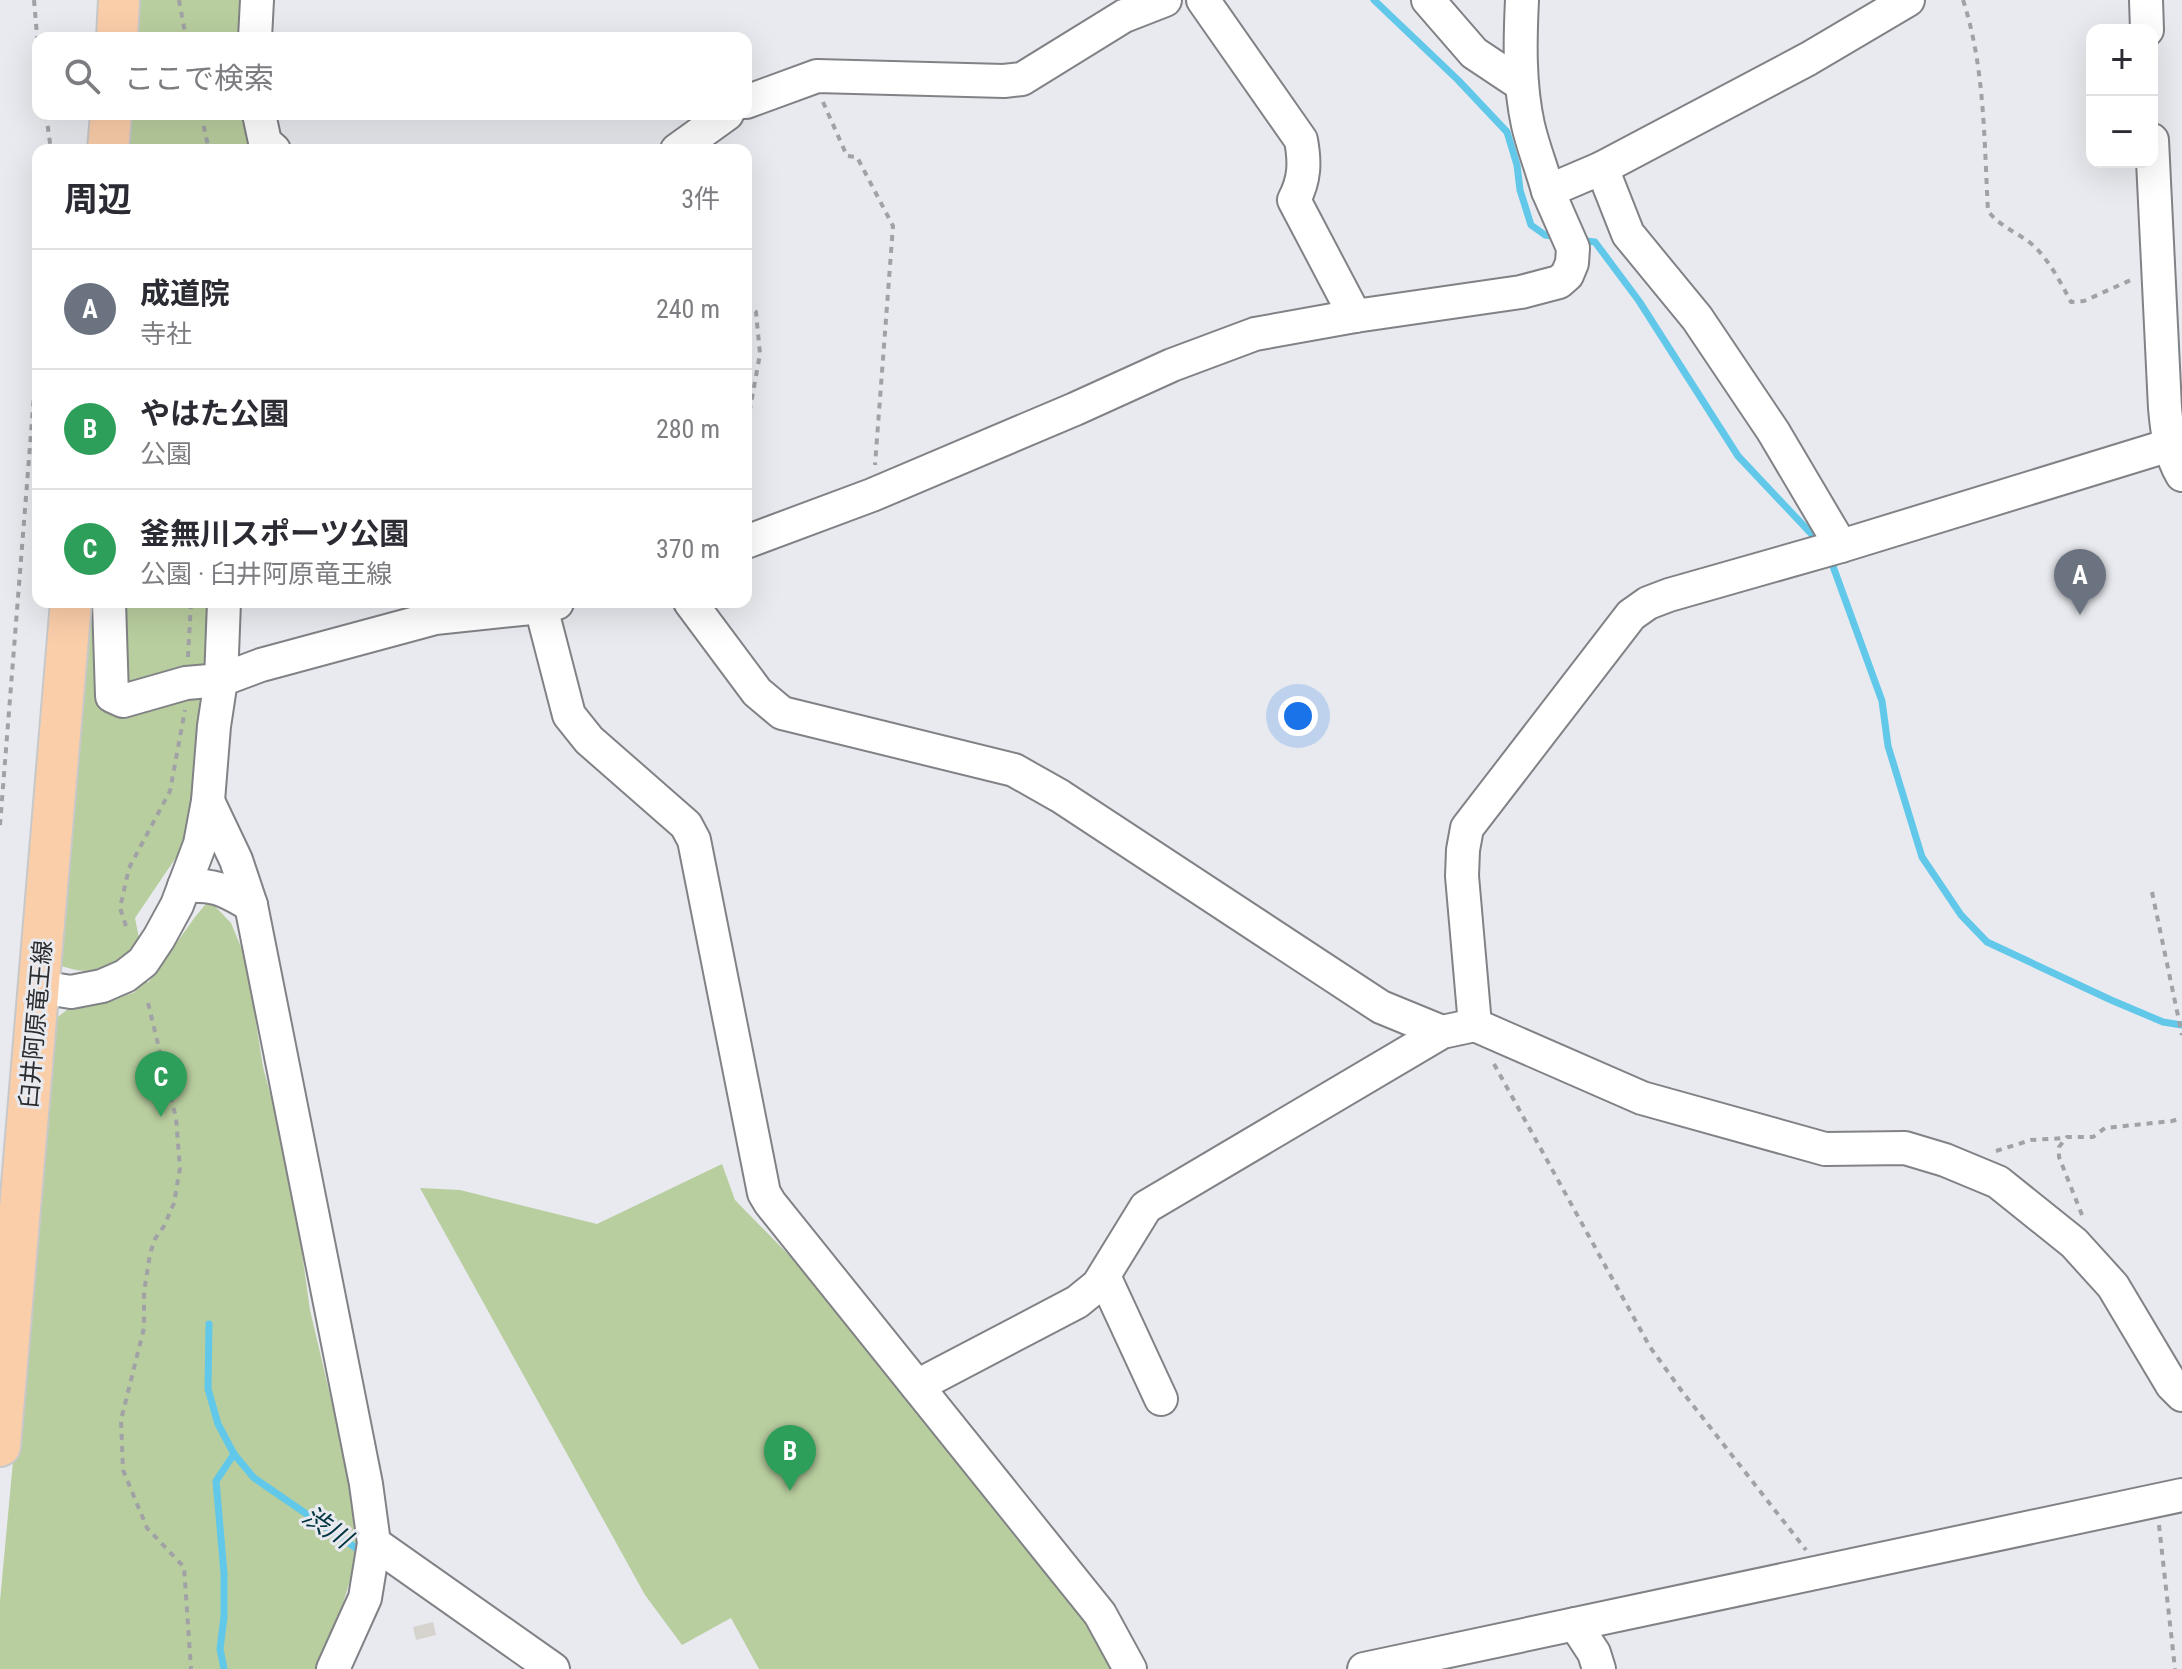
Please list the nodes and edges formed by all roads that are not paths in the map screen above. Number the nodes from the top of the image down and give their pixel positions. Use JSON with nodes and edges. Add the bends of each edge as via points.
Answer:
{"nodes":[{"id":1,"x":119,"y":0,"type":"edge"},
{"id":2,"x":1165,"y":0,"type":"edge"},
{"id":3,"x":1203,"y":0,"type":"edge"},
{"id":4,"x":1428,"y":0,"type":"edge"},
{"id":5,"x":1522,"y":0,"type":"edge"},
{"id":6,"x":1908,"y":0,"type":"edge"},
{"id":7,"x":2146,"y":0,"type":"edge"},
{"id":8,"x":259,"y":2,"type":"edge"},
{"id":9,"x":2147,"y":24,"type":"edge"},
{"id":10,"x":117,"y":32,"type":"edge"},
{"id":11,"x":256,"y":32,"type":"edge"},
{"id":12,"x":1522,"y":85,"type":"junction"},
{"id":13,"x":752,"y":100,"type":"edge"},
{"id":14,"x":110,"y":120,"type":"edge"},
{"id":15,"x":260,"y":120,"type":"edge"},
{"id":16,"x":719,"y":120,"type":"edge"},
{"id":17,"x":108,"y":144,"type":"edge"},
{"id":18,"x":267,"y":144,"type":"edge"},
{"id":19,"x":685,"y":144,"type":"edge"},
{"id":20,"x":1602,"y":168,"type":"junction"},
{"id":21,"x":2153,"y":168,"type":"edge"},
{"id":22,"x":1548,"y":191,"type":"junction"},
{"id":23,"x":1355,"y":316,"type":"junction"},
{"id":24,"x":2170,"y":445,"type":"junction"},
{"id":25,"x":2182,"y":475,"type":"edge"},
{"id":26,"x":752,"y":540,"type":"edge"},
{"id":27,"x":1841,"y":546,"type":"junction"},
{"id":28,"x":71,"y":608,"type":"edge"},
{"id":29,"x":109,"y":608,"type":"edge"},
{"id":30,"x":224,"y":608,"type":"edge"},
{"id":31,"x":514,"y":608,"type":"edge"},
{"id":32,"x":547,"y":608,"type":"edge"},
{"id":33,"x":694,"y":608,"type":"edge"},
{"id":34,"x":221,"y":680,"type":"junction"},
{"id":35,"x":208,"y":801,"type":"junction"},
{"id":36,"x":184,"y":886,"type":"junction"},
{"id":37,"x":251,"y":905,"type":"junction"},
{"id":38,"x":39,"y":987,"type":"junction"},
{"id":39,"x":1475,"y":1025,"type":"junction"},
{"id":40,"x":1442,"y":1032,"type":"junction"},
{"id":41,"x":1104,"y":1276,"type":"junction"},
{"id":42,"x":917,"y":1386,"type":"junction"},
{"id":43,"x":2182,"y":1395,"type":"edge"},
{"id":44,"x":1161,"y":1399,"type":"dead end"},
{"id":45,"x":0,"y":1446,"type":"edge"},
{"id":46,"x":2182,"y":1495,"type":"edge"},
{"id":47,"x":374,"y":1543,"type":"junction"},
{"id":48,"x":1575,"y":1624,"type":"junction"},
{"id":49,"x":333,"y":1669,"type":"edge"},
{"id":50,"x":553,"y":1669,"type":"edge"},
{"id":51,"x":1130,"y":1669,"type":"edge"},
{"id":52,"x":1364,"y":1669,"type":"edge"},
{"id":53,"x":1599,"y":1669,"type":"edge"}],
"edges":[{"from":1,"to":10,"type":"main road"},
{"from":2,"to":13,"type":"street","via":[[1124,16],[1022,79],[817,76]]},
{"from":3,"to":23,"type":"street","via":[[1301,140],[1305,163],[1294,200]]},
{"from":4,"to":12,"type":"street","via":[[1474,53]]},
{"from":5,"to":12,"type":"street"},
{"from":6,"to":20,"type":"street"},
{"from":7,"to":9,"type":"street"},
{"from":8,"to":11,"type":"street"},
{"from":12,"to":22,"type":"street"},
{"from":14,"to":17,"type":"main road"},
{"from":15,"to":18,"type":"street"},
{"from":16,"to":19,"type":"street"},
{"from":20,"to":22,"type":"street"},
{"from":20,"to":27,"type":"street","via":[[1628,234],[1697,318]]},
{"from":21,"to":24,"type":"street"},
{"from":22,"to":23,"type":"street","via":[[1573,248],[1572,263],[1559,282]]},
{"from":23,"to":26,"type":"street","via":[[1227,344],[872,495]]},
{"from":24,"to":25,"type":"street"},
{"from":24,"to":27,"type":"street"},
{"from":27,"to":39,"type":"street","via":[[1669,595],[1631,615],[1496,790],[1467,828],[1463,850]]},
{"from":28,"to":38,"type":"main road","name":"臼井阿原竜王線"},
{"from":29,"to":34,"type":"street","via":[[112,696],[123,701],[186,683]]},
{"from":30,"to":34,"type":"street"},
{"from":31,"to":34,"type":"street","via":[[435,618]]},
{"from":32,"to":42,"type":"street","via":[[569,715],[589,740],[686,825],[694,840],[764,1193]]},
{"from":33,"to":40,"type":"street","via":[[757,692],[782,713],[1014,770],[1381,1007]]},
{"from":34,"to":35,"type":"street"},
{"from":35,"to":36,"type":"street"},
{"from":35,"to":37,"type":"street"},
{"from":36,"to":37,"type":"street","via":[[220,888]]},
{"from":36,"to":38,"type":"street","via":[[159,938],[143,962],[125,976],[71,992]]},
{"from":37,"to":47,"type":"street"},
{"from":38,"to":45,"type":"main road","name":"臼井阿原竜王線"},
{"from":39,"to":40,"type":"street"},
{"from":39,"to":43,"type":"street","via":[[1642,1098],[1825,1149],[1905,1148],[1998,1182],[2077,1246],[2113,1286]]},
{"from":40,"to":41,"type":"street","via":[[1146,1207]]},
{"from":41,"to":42,"type":"street","via":[[1077,1302]]},
{"from":41,"to":44,"type":"street"},
{"from":42,"to":51,"type":"street","via":[[1100,1614]]},
{"from":46,"to":48,"type":"street"},
{"from":47,"to":49,"type":"street","via":[[365,1598]]},
{"from":47,"to":50,"type":"street"},
{"from":48,"to":52,"type":"street"},
{"from":48,"to":53,"type":"street"}]}
